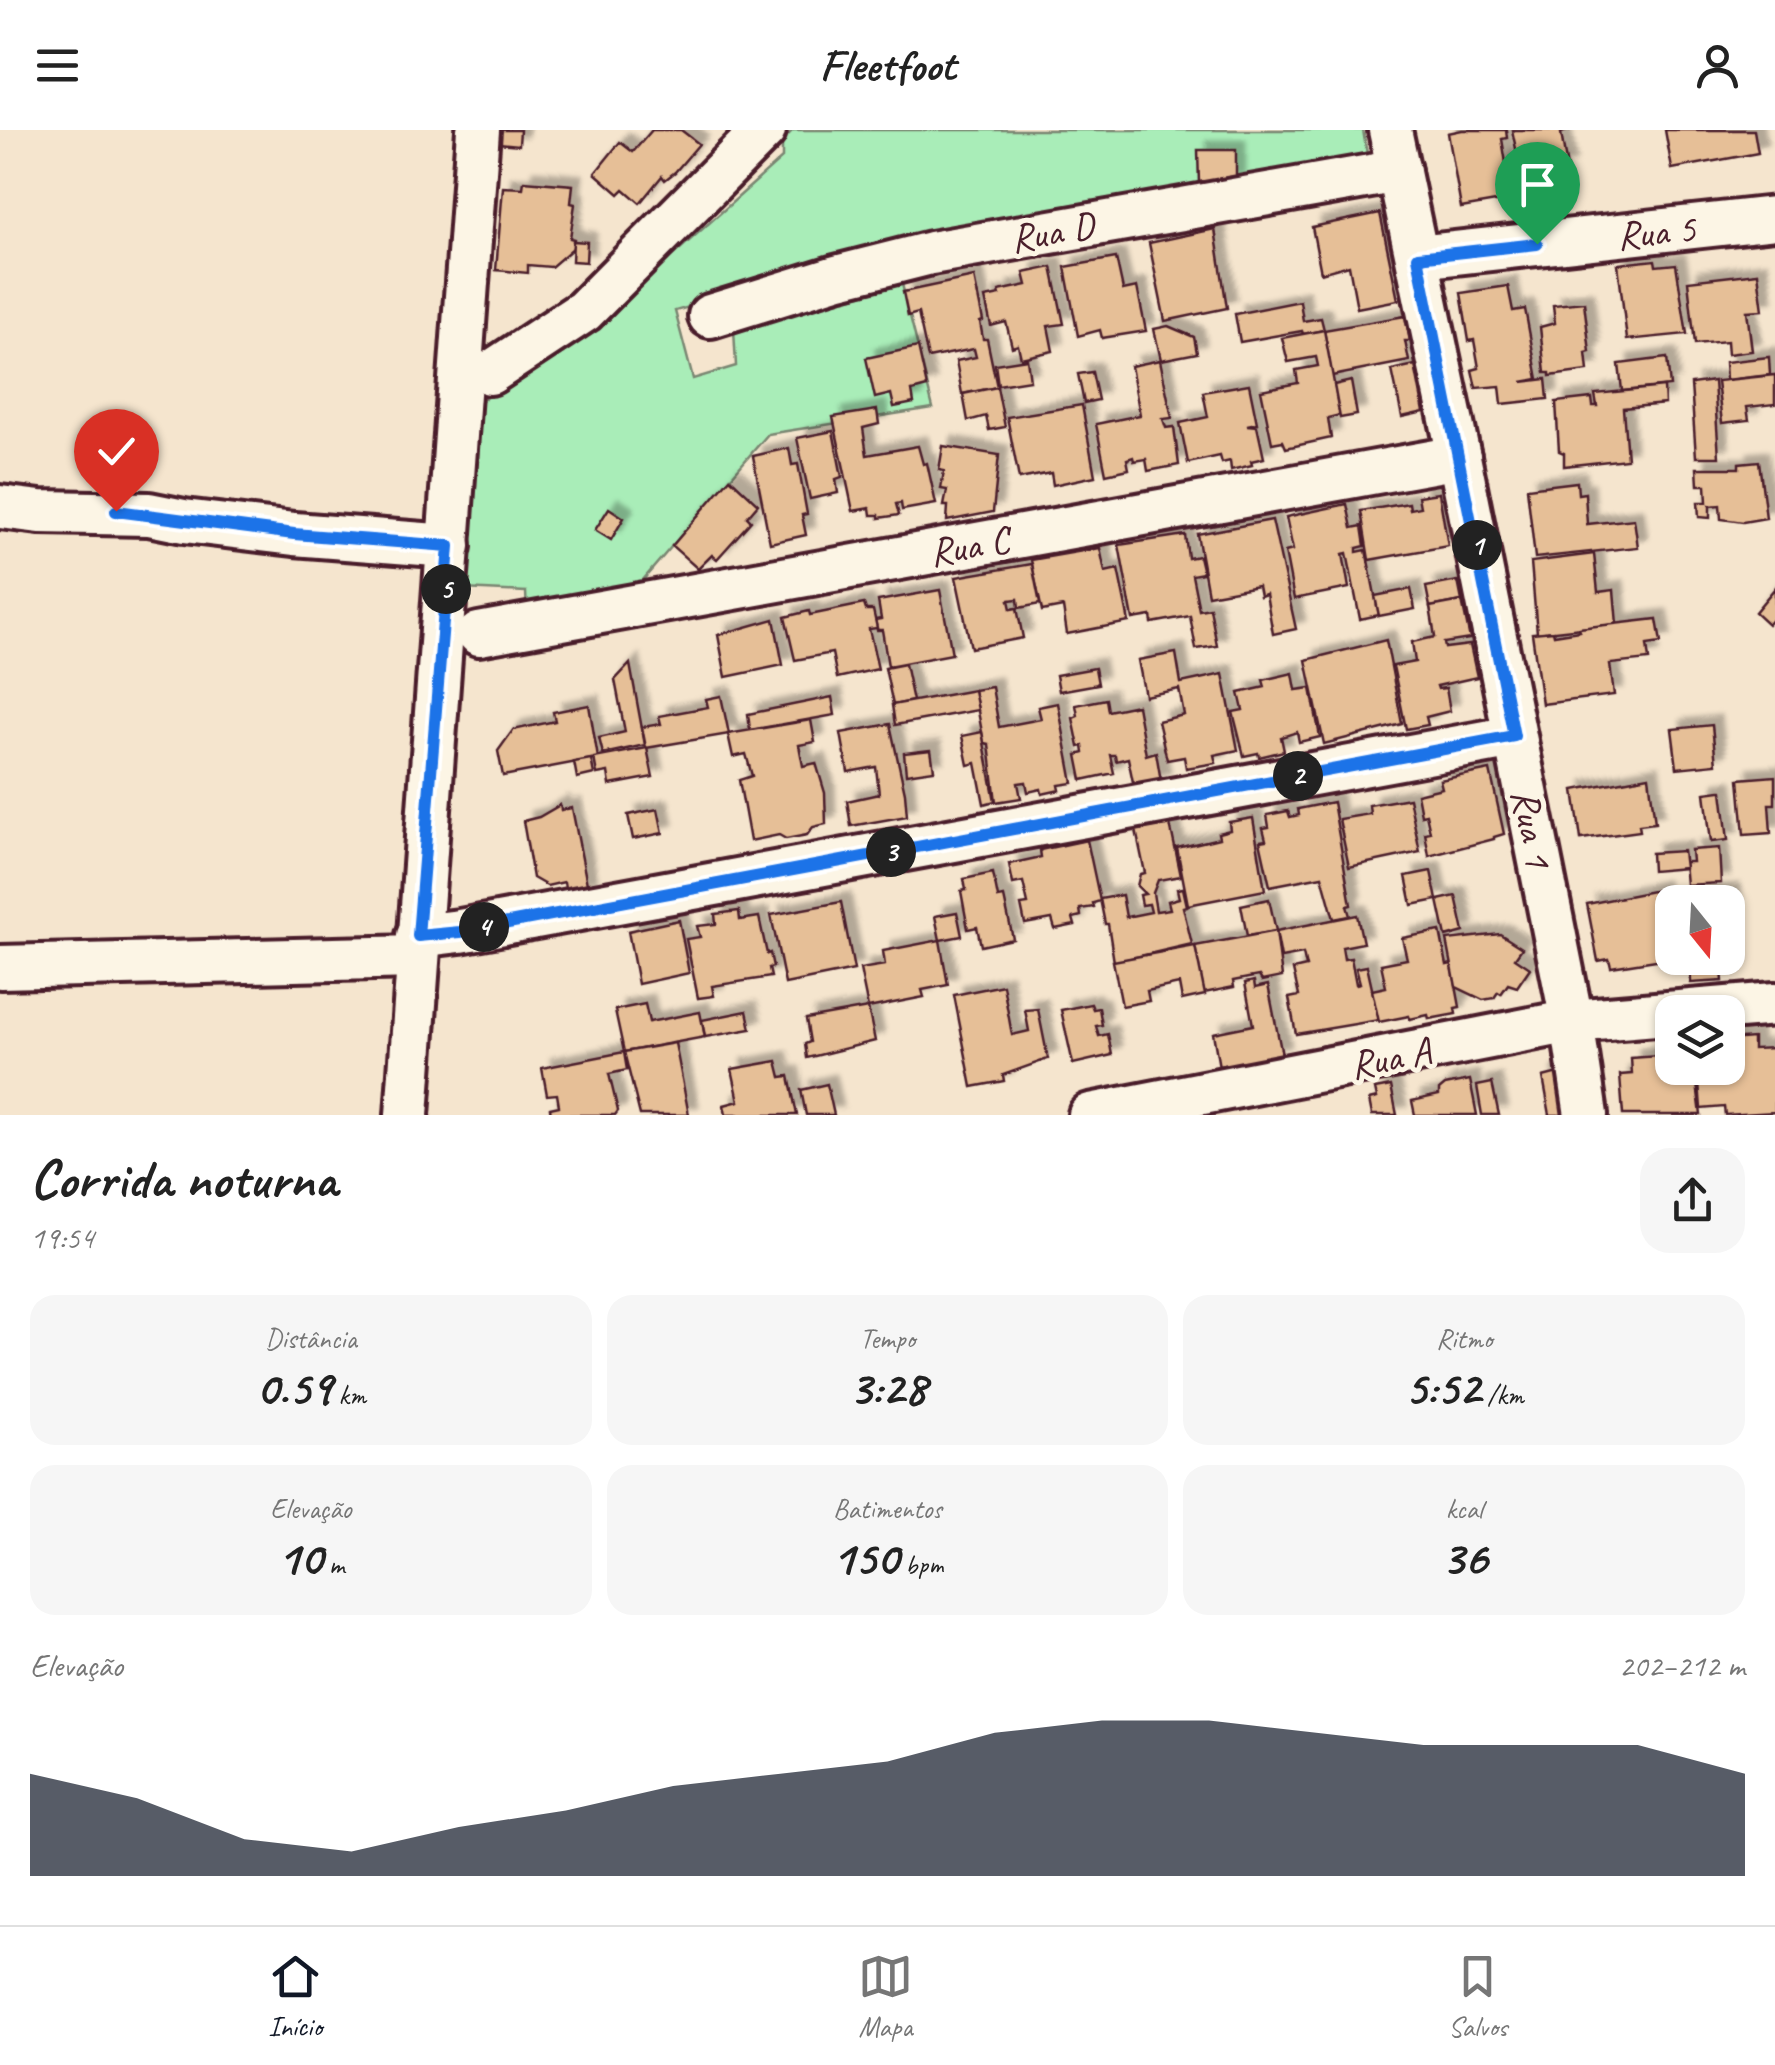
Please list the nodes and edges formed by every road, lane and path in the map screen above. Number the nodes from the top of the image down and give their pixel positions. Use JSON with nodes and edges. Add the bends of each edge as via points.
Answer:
{"nodes":[{"id":1,"x":478,"y":130,"type":"edge"},
{"id":2,"x":764,"y":130,"type":"edge"},
{"id":3,"x":1394,"y":150,"type":"edge"},
{"id":4,"x":1775,"y":218,"type":"edge"},
{"id":5,"x":1418,"y":257,"type":"junction"},
{"id":6,"x":710,"y":316,"type":"dead end"},
{"id":7,"x":490,"y":373,"type":"dead end"},
{"id":8,"x":1459,"y":456,"type":"junction"},
{"id":9,"x":0,"y":508,"type":"edge"},
{"id":10,"x":449,"y":546,"type":"junction"},
{"id":11,"x":480,"y":634,"type":"dead end"},
{"id":12,"x":1514,"y":736,"type":"junction"},
{"id":13,"x":417,"y":947,"type":"junction"},
{"id":14,"x":0,"y":966,"type":"edge"},
{"id":15,"x":1775,"y":1004,"type":"edge"},
{"id":16,"x":1572,"y":1021,"type":"junction"},
{"id":17,"x":407,"y":1115,"type":"edge"},
{"id":18,"x":1090,"y":1115,"type":"edge"},
{"id":19,"x":1586,"y":1115,"type":"edge"}],
"edges":[{"from":1,"to":10,"type":"street"},
{"from":2,"to":7,"type":"street","via":[[584,311]]},
{"from":3,"to":5,"type":"street","name":"Rua 1"},
{"from":3,"to":6,"type":"street","name":"Rua D","via":[[931,253]]},
{"from":4,"to":5,"type":"street","name":"Rua 5"},
{"from":5,"to":8,"type":"street","name":"Rua 1"},
{"from":8,"to":11,"type":"street","name":"Rua C"},
{"from":8,"to":12,"type":"street","name":"Rua 1"},
{"from":9,"to":10,"type":"street","via":[[149,514]]},
{"from":10,"to":13,"type":"street"},
{"from":12,"to":13,"type":"street","via":[[460,932]]},
{"from":12,"to":16,"type":"street","name":"Rua 1"},
{"from":13,"to":14,"type":"street"},
{"from":13,"to":17,"type":"street"},
{"from":15,"to":16,"type":"street","name":"Rua A"},
{"from":16,"to":18,"type":"street","name":"Rua A"},
{"from":16,"to":19,"type":"street","name":"Rua 1"}]}
